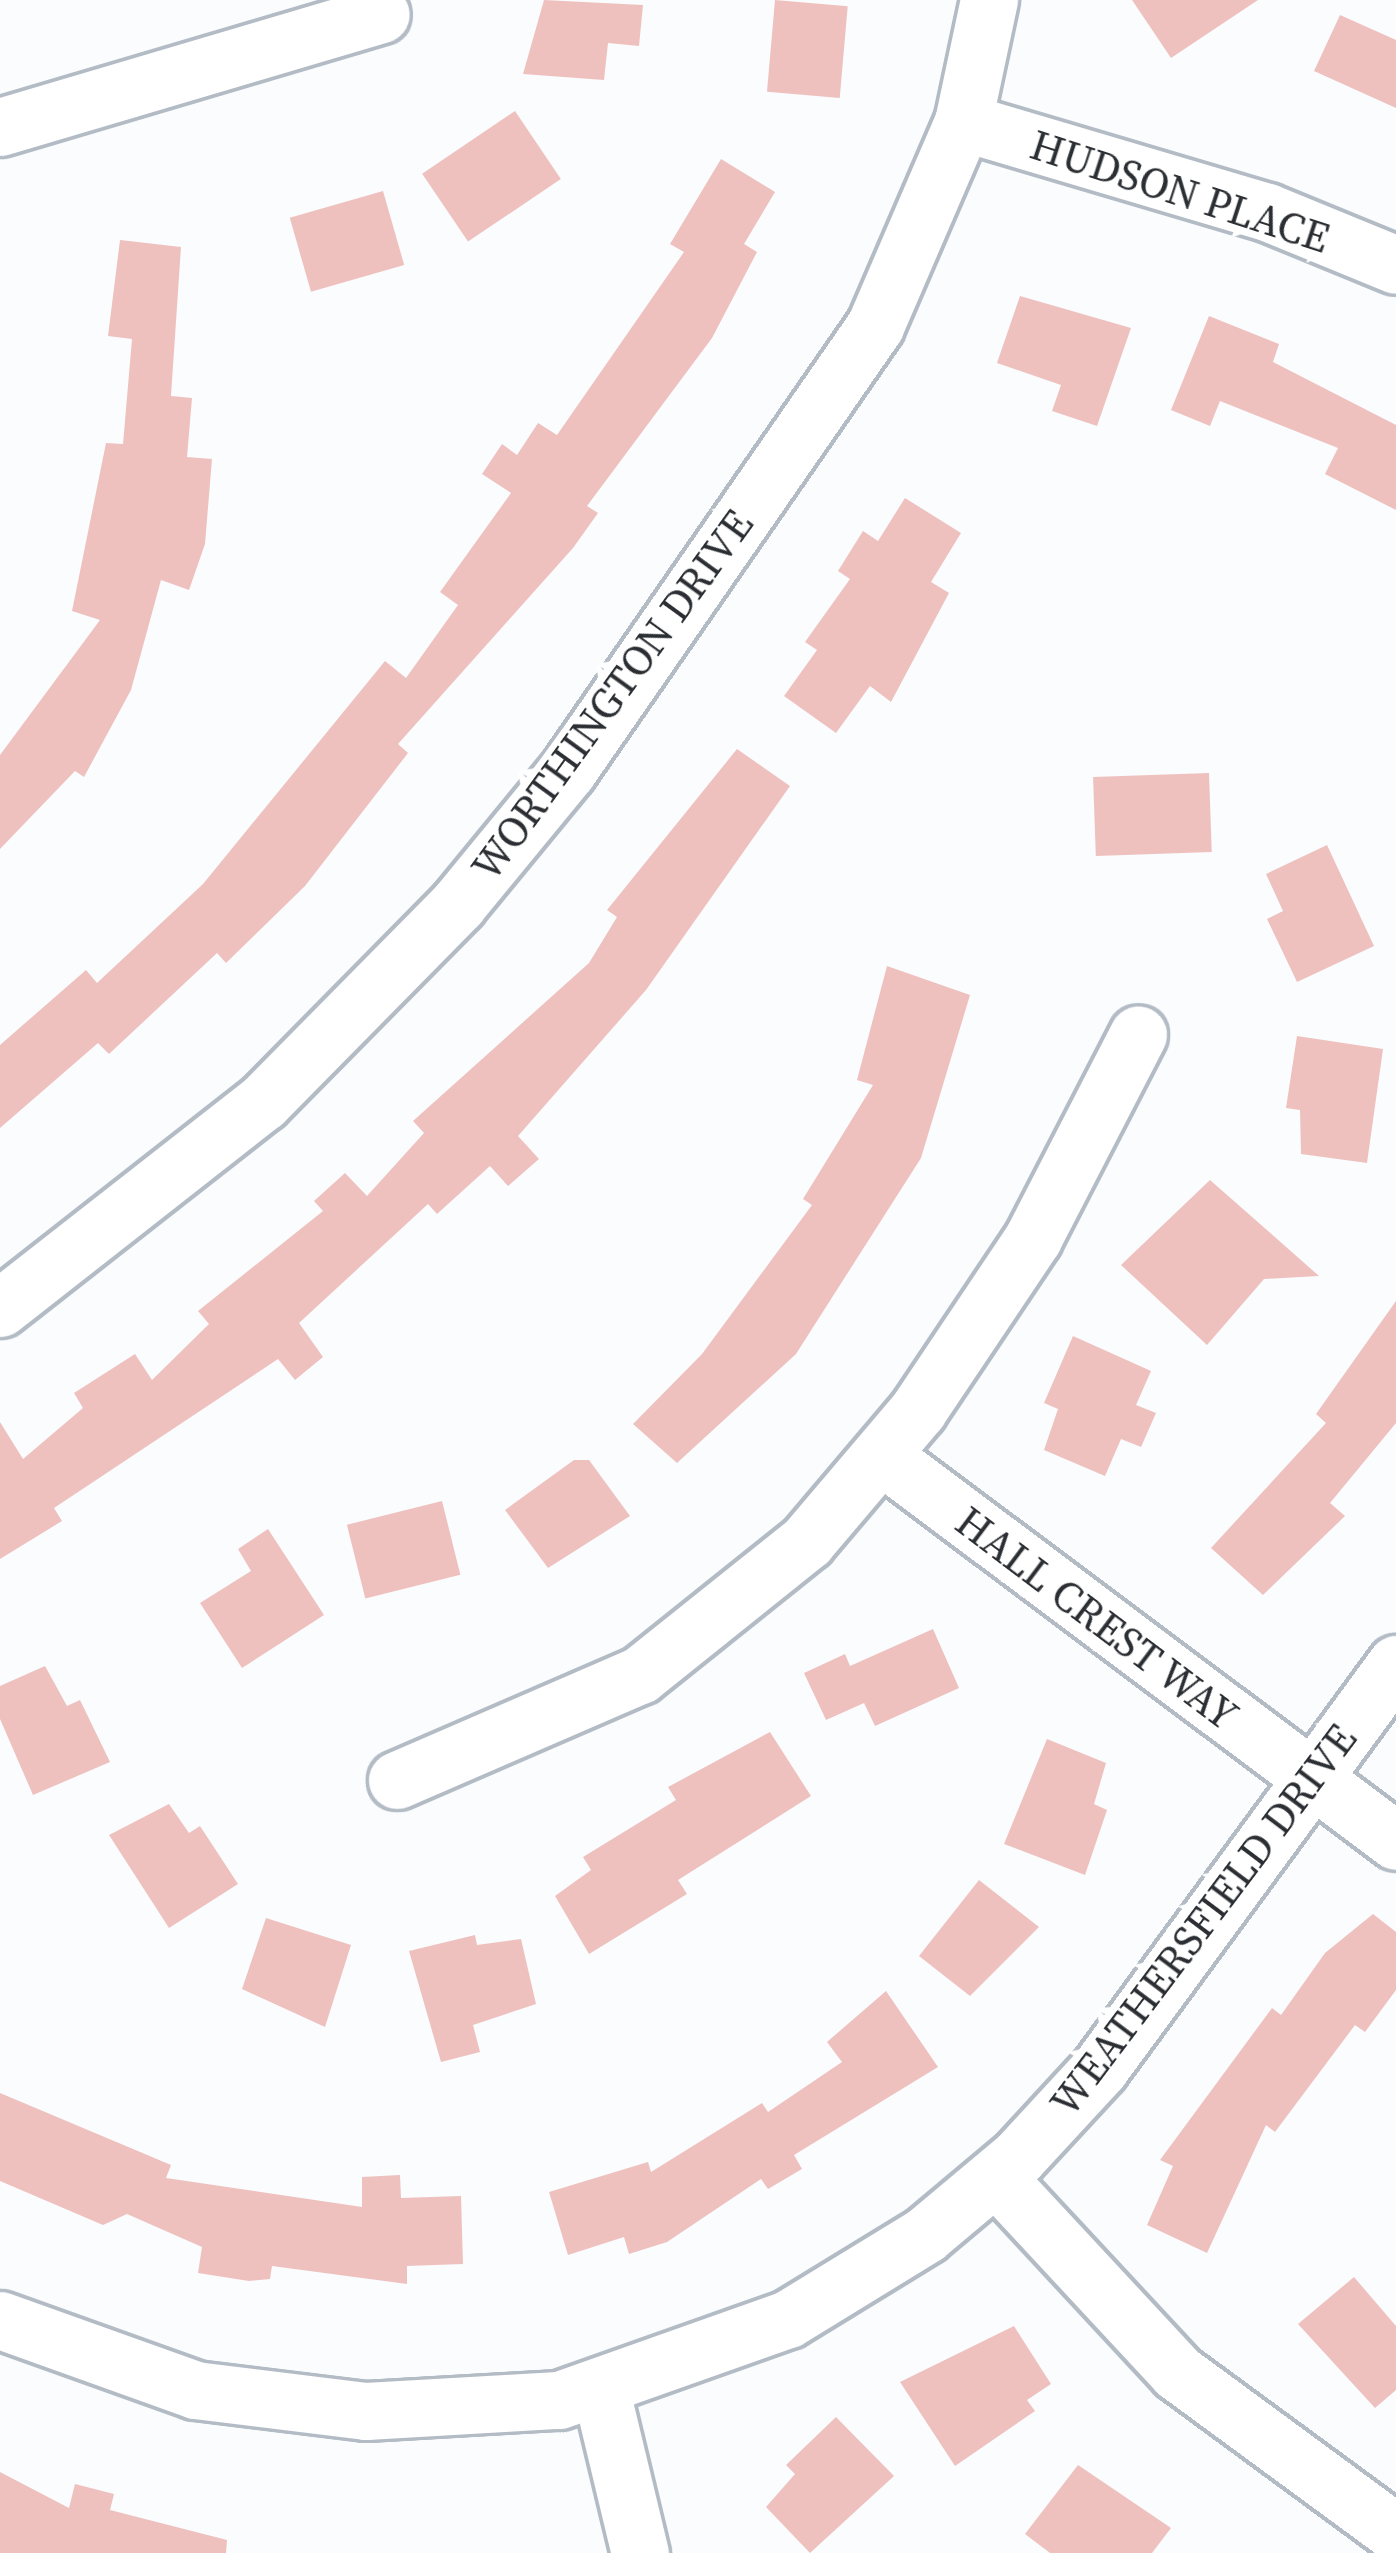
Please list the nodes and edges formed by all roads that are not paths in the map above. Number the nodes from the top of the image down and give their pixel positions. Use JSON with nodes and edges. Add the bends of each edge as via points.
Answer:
{"nodes":[{"id":1,"x":989,"y":0,"type":"edge"},
{"id":2,"x":381,"y":14,"type":"dead end"},
{"id":3,"x":963,"y":122,"type":"junction"},
{"id":4,"x":0,"y":127,"type":"edge"},
{"id":5,"x":1396,"y":265,"type":"edge"},
{"id":6,"x":1138,"y":1035,"type":"dead end"},
{"id":7,"x":0,"y":1308,"type":"edge"},
{"id":8,"x":882,"y":1456,"type":"junction"},
{"id":9,"x":1396,"y":1664,"type":"edge"},
{"id":10,"x":397,"y":1780,"type":"dead end"},
{"id":11,"x":1312,"y":1780,"type":"junction"},
{"id":12,"x":1396,"y":1841,"type":"edge"},
{"id":13,"x":996,"y":2177,"type":"junction"},
{"id":14,"x":0,"y":2320,"type":"edge"},
{"id":15,"x":602,"y":2391,"type":"junction"},
{"id":16,"x":1396,"y":2533,"type":"edge"},
{"id":17,"x":640,"y":2553,"type":"edge"}],
"edges":[{"from":1,"to":3,"type":"street","name":"WORTHINGTON DRIVE"},
{"from":2,"to":4,"type":"street"},
{"from":3,"to":5,"type":"street","name":"HUDSON PLACE","via":[[1267,212]]},
{"from":3,"to":7,"type":"street","name":"WORTHINGTON DRIVE","via":[[875,326],[568,770],[442,921],[263,1102]]},
{"from":6,"to":8,"type":"street","via":[[1033,1238]]},
{"from":8,"to":10,"type":"street","via":[[807,1541],[688,1642],[554,1720]]},
{"from":8,"to":11,"type":"street","name":"HALL CREST WAY"},
{"from":9,"to":11,"type":"street","name":"WEATHERSFIELD DRIVE"},
{"from":11,"to":12,"type":"street","name":"HALL CREST WAY"},
{"from":11,"to":13,"type":"street","name":"WEATHERSFIELD DRIVE","via":[[1100,2068]]},
{"from":13,"to":15,"type":"street","name":"WEATHERSFIELD DRIVE","via":[[788,2319]]},
{"from":13,"to":16,"type":"street","via":[[1178,2372]]},
{"from":14,"to":15,"type":"street","name":"WEATHERSFIELD DRIVE","via":[[114,2368],[280,2404],[452,2410]]},
{"from":15,"to":17,"type":"street"}]}
